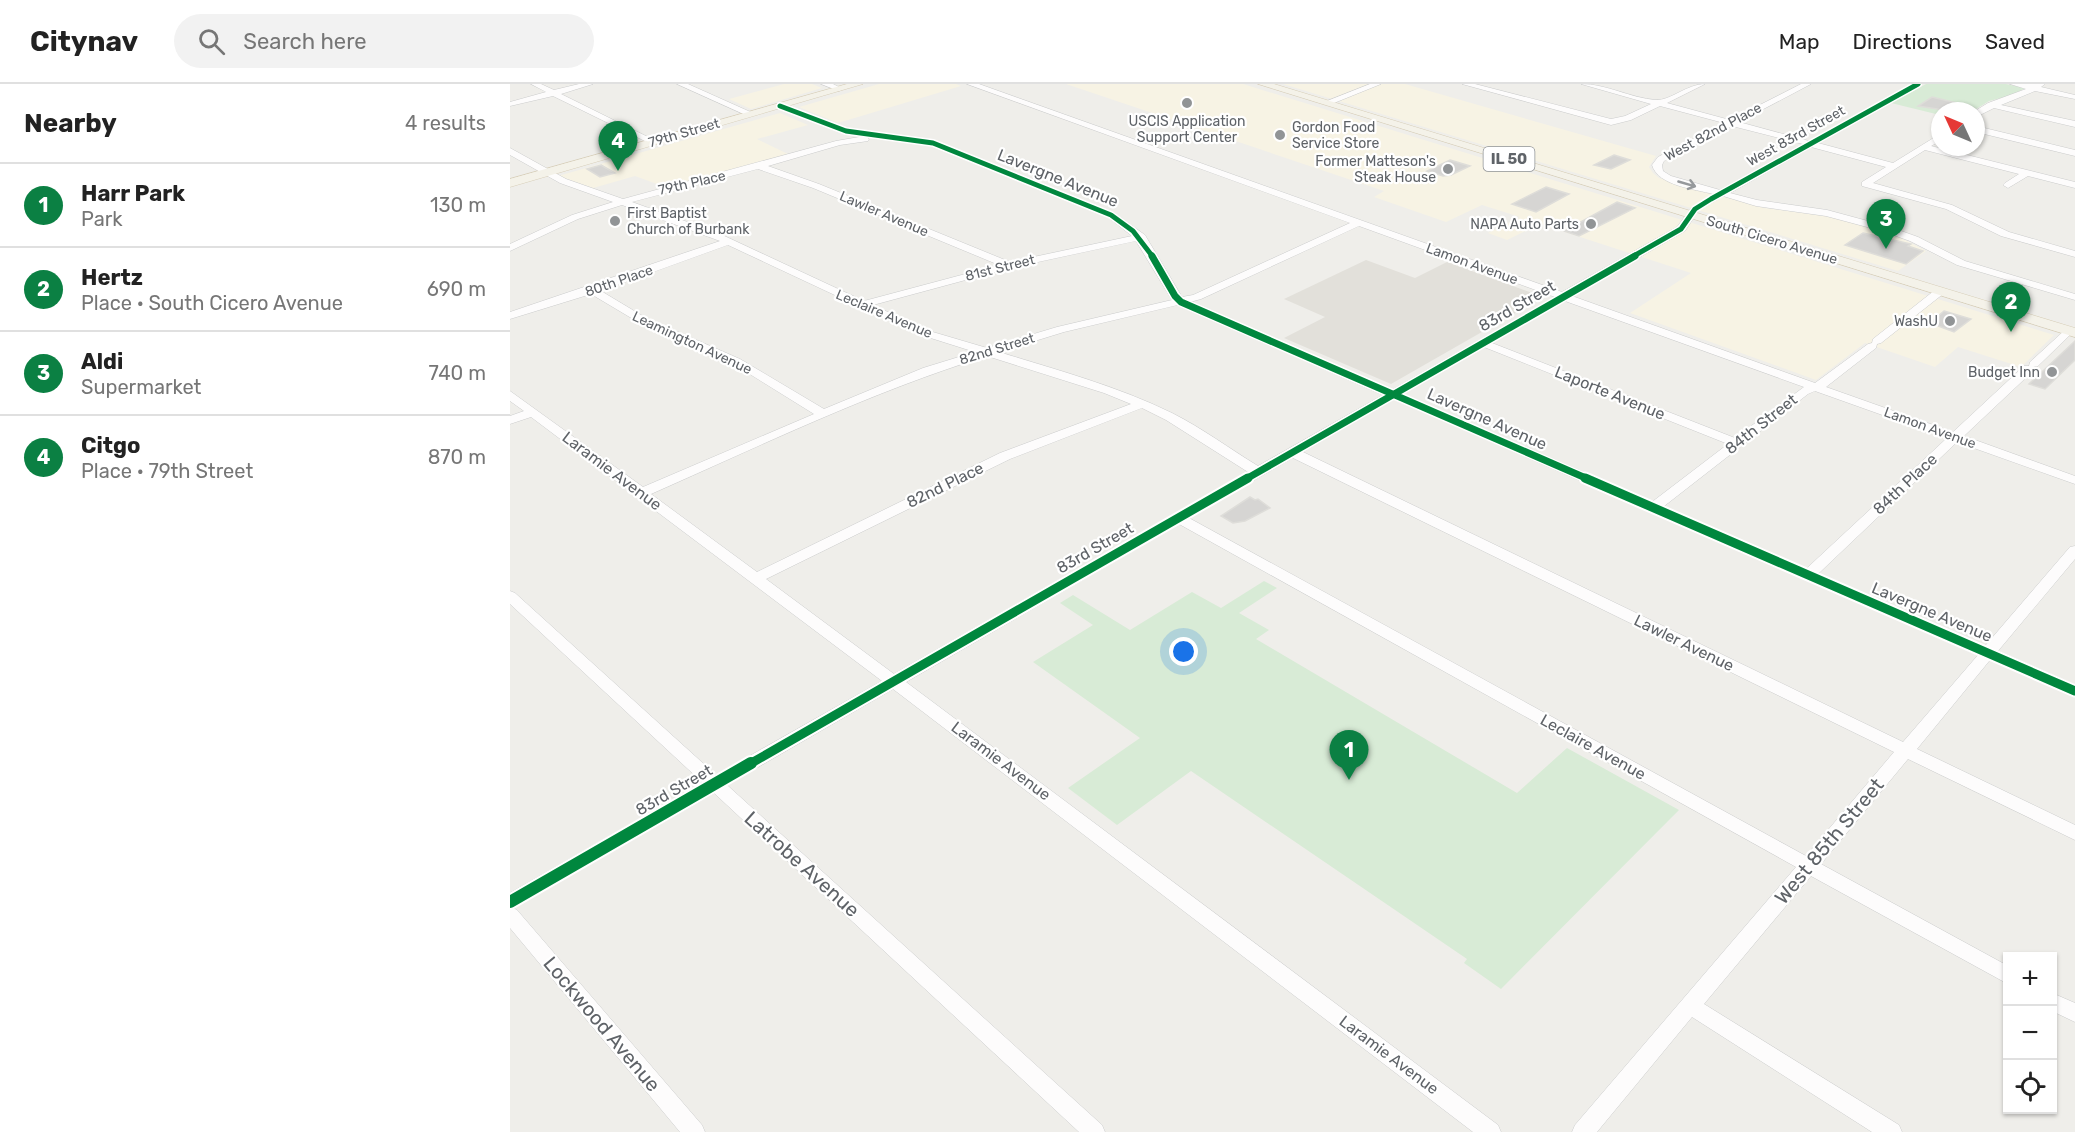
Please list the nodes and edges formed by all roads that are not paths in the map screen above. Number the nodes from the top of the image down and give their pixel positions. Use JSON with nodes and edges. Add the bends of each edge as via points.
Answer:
{"nodes":[{"id":1,"x":535,"y":84,"type":"edge"},
{"id":2,"x":589,"y":84,"type":"edge"},
{"id":3,"x":681,"y":84,"type":"edge"},
{"id":4,"x":825,"y":84,"type":"edge"},
{"id":5,"x":858,"y":84,"type":"edge"},
{"id":6,"x":971,"y":84,"type":"edge"},
{"id":7,"x":1263,"y":84,"type":"edge"},
{"id":8,"x":1377,"y":84,"type":"edge"},
{"id":9,"x":1466,"y":84,"type":"edge"},
{"id":10,"x":1585,"y":84,"type":"edge"},
{"id":11,"x":1701,"y":84,"type":"edge"},
{"id":12,"x":1807,"y":84,"type":"edge"},
{"id":13,"x":1918,"y":84,"type":"edge"},
{"id":14,"x":2014,"y":84,"type":"edge"},
{"id":15,"x":2038,"y":86,"type":"edge"},
{"id":16,"x":839,"y":89,"type":"junction"},
{"id":17,"x":553,"y":93,"type":"junction"},
{"id":18,"x":2075,"y":97,"type":"edge"},
{"id":19,"x":1326,"y":103,"type":"junction"},
{"id":20,"x":510,"y":104,"type":"edge"},
{"id":21,"x":1659,"y":104,"type":"junction"},
{"id":22,"x":1991,"y":105,"type":"junction"},
{"id":23,"x":780,"y":106,"type":"junction"},
{"id":24,"x":1985,"y":109,"type":"edge"},
{"id":25,"x":751,"y":114,"type":"junction"},
{"id":26,"x":1730,"y":123,"type":"junction"},
{"id":27,"x":2075,"y":124,"type":"edge"},
{"id":28,"x":1985,"y":131,"type":"edge"},
{"id":29,"x":880,"y":137,"type":"junction"},
{"id":30,"x":654,"y":142,"type":"junction"},
{"id":31,"x":1931,"y":143,"type":"edge"},
{"id":32,"x":1810,"y":144,"type":"junction"},
{"id":33,"x":1924,"y":147,"type":"junction"},
{"id":34,"x":510,"y":151,"type":"edge"},
{"id":35,"x":2075,"y":153,"type":"edge"},
{"id":36,"x":758,"y":166,"type":"junction"},
{"id":37,"x":1894,"y":166,"type":"junction"},
{"id":38,"x":548,"y":172,"type":"junction"},
{"id":39,"x":2026,"y":173,"type":"junction"},
{"id":40,"x":510,"y":183,"type":"edge"},
{"id":41,"x":2075,"y":185,"type":"edge"},
{"id":42,"x":2008,"y":186,"type":"dead end"},
{"id":43,"x":1720,"y":193,"type":"junction"},
{"id":44,"x":622,"y":202,"type":"junction"},
{"id":45,"x":1690,"y":215,"type":"junction"},
{"id":46,"x":1358,"y":223,"type":"junction"},
{"id":47,"x":1141,"y":237,"type":"junction"},
{"id":48,"x":728,"y":242,"type":"junction"},
{"id":49,"x":510,"y":248,"type":"edge"},
{"id":50,"x":2075,"y":254,"type":"edge"},
{"id":51,"x":1009,"y":265,"type":"junction"},
{"id":52,"x":592,"y":290,"type":"junction"},
{"id":53,"x":1939,"y":291,"type":"junction"},
{"id":54,"x":1562,"y":297,"type":"junction"},
{"id":55,"x":2075,"y":297,"type":"edge"},
{"id":56,"x":1181,"y":302,"type":"junction"},
{"id":57,"x":860,"y":305,"type":"junction"},
{"id":58,"x":510,"y":316,"type":"edge"},
{"id":59,"x":2072,"y":332,"type":"edge"},
{"id":60,"x":1483,"y":343,"type":"junction"},
{"id":61,"x":983,"y":352,"type":"junction"},
{"id":62,"x":1815,"y":386,"type":"junction"},
{"id":63,"x":1394,"y":394,"type":"junction"},
{"id":64,"x":510,"y":395,"type":"edge"},
{"id":65,"x":1142,"y":404,"type":"junction"},
{"id":66,"x":532,"y":412,"type":"junction"},
{"id":67,"x":823,"y":414,"type":"junction"},
{"id":68,"x":510,"y":420,"type":"edge"},
{"id":69,"x":1956,"y":437,"type":"junction"},
{"id":70,"x":1737,"y":443,"type":"junction"},
{"id":71,"x":1292,"y":452,"type":"junction"},
{"id":72,"x":1258,"y":472,"type":"junction"},
{"id":73,"x":2075,"y":480,"type":"edge"},
{"id":74,"x":641,"y":493,"type":"junction"},
{"id":75,"x":1653,"y":508,"type":"junction"},
{"id":76,"x":1178,"y":518,"type":"junction"},
{"id":77,"x":2075,"y":550,"type":"edge"},
{"id":78,"x":1808,"y":575,"type":"junction"},
{"id":79,"x":754,"y":579,"type":"junction"},
{"id":80,"x":510,"y":596,"type":"edge"},
{"id":81,"x":1988,"y":653,"type":"junction"},
{"id":82,"x":894,"y":681,"type":"junction"},
{"id":83,"x":2075,"y":691,"type":"edge"},
{"id":84,"x":1905,"y":751,"type":"junction"},
{"id":85,"x":715,"y":784,"type":"junction"},
{"id":86,"x":2075,"y":833,"type":"edge"},
{"id":87,"x":1808,"y":867,"type":"junction"},
{"id":88,"x":510,"y":902,"type":"edge"},
{"id":89,"x":510,"y":915,"type":"edge"},
{"id":90,"x":2003,"y":974,"type":"edge"},
{"id":91,"x":2057,"y":1004,"type":"edge"},
{"id":92,"x":1691,"y":1005,"type":"junction"},
{"id":93,"x":2075,"y":1013,"type":"edge"},
{"id":94,"x":694,"y":1132,"type":"edge"},
{"id":95,"x":1094,"y":1132,"type":"edge"},
{"id":96,"x":1490,"y":1132,"type":"edge"},
{"id":97,"x":1583,"y":1132,"type":"edge"},
{"id":98,"x":1891,"y":1132,"type":"edge"}],
"edges":[{"from":1,"to":17,"type":"street"},
{"from":2,"to":17,"type":"street"},
{"from":3,"to":25,"type":"street"},
{"from":4,"to":16,"type":"street"},
{"from":5,"to":16,"type":"main road","name":"79th Street"},
{"from":6,"to":46,"type":"street","name":"Lamon Avenue"},
{"from":7,"to":19,"type":"main road","name":"South Cicero Avenue","number":"IL 50"},
{"from":8,"to":19,"type":"street"},
{"from":9,"to":21,"type":"street","via":[[1611,122]]},
{"from":10,"to":21,"type":"street"},
{"from":11,"to":21,"type":"street"},
{"from":12,"to":26,"type":"street","name":"West 82nd Place"},
{"from":13,"to":32,"type":"street","name":"West 83rd Street"},
{"from":14,"to":15,"type":"street"},
{"from":15,"to":18,"type":"street"},
{"from":15,"to":22,"type":"street"},
{"from":16,"to":23,"type":"main road","name":"79th Street"},
{"from":17,"to":20,"type":"street"},
{"from":17,"to":30,"type":"street"},
{"from":19,"to":45,"type":"main road","name":"South Cicero Avenue","number":"IL 50"},
{"from":21,"to":26,"type":"street"},
{"from":22,"to":24,"type":"street"},
{"from":22,"to":27,"type":"street"},
{"from":23,"to":25,"type":"main road","name":"79th Street"},
{"from":23,"to":29,"type":"street","name":"Lavergne Avenue","via":[[833,127]]},
{"from":25,"to":30,"type":"main road","name":"79th Street"},
{"from":26,"to":32,"type":"street"},
{"from":26,"to":43,"type":"street","name":"West 82nd Place","one_way":true,"via":[[1658,162],[1662,175]]},
{"from":28,"to":35,"type":"street"},
{"from":29,"to":36,"type":"street","name":"79th Place","via":[[839,143]]},
{"from":29,"to":47,"type":"street","name":"Lavergne Avenue","via":[[933,143],[1111,215]]},
{"from":30,"to":38,"type":"main road","name":"79th Street"},
{"from":31,"to":33,"type":"street"},
{"from":32,"to":37,"type":"street"},
{"from":32,"to":43,"type":"street","name":"West 83rd Street"},
{"from":33,"to":37,"type":"street"},
{"from":33,"to":39,"type":"street"},
{"from":34,"to":38,"type":"street","name":"Leclaire Avenue"},
{"from":36,"to":44,"type":"street","name":"79th Place"},
{"from":36,"to":51,"type":"street","name":"Lawler Avenue"},
{"from":37,"to":50,"type":"street","via":[[1865,184],[1949,207],[2005,234]]},
{"from":38,"to":40,"type":"main road","name":"79th Street"},
{"from":38,"to":44,"type":"street","name":"Leclaire Avenue"},
{"from":39,"to":41,"type":"street"},
{"from":39,"to":42,"type":"street"},
{"from":43,"to":45,"type":"street","name":"West 83rd Street"},
{"from":43,"to":55,"type":"street","via":[[1771,207],[1841,216],[1886,229],[1977,269]]},
{"from":44,"to":48,"type":"street","name":"Leclaire Avenue"},
{"from":44,"to":49,"type":"street","name":"79th Place","via":[[575,217]]},
{"from":45,"to":53,"type":"main road","name":"South Cicero Avenue","number":"IL 50"},
{"from":45,"to":54,"type":"street","name":"83rd Street","via":[[1681,229]]},
{"from":46,"to":54,"type":"street","name":"Lamon Avenue"},
{"from":46,"to":56,"type":"street","name":"82nd Street"},
{"from":47,"to":51,"type":"street","name":"81st Street"},
{"from":47,"to":56,"type":"street","name":"Lavergne Avenue"},
{"from":48,"to":52,"type":"street","name":"80th Place"},
{"from":48,"to":57,"type":"street","name":"Leclaire Avenue"},
{"from":51,"to":57,"type":"street","name":"81st Street"},
{"from":52,"to":58,"type":"street","name":"80th Place"},
{"from":52,"to":67,"type":"street","name":"Leamington Avenue","via":[[642,320],[736,361]]},
{"from":53,"to":59,"type":"main road","name":"South Cicero Avenue","number":"IL 50"},
{"from":53,"to":62,"type":"street","name":"84th Street"},
{"from":54,"to":60,"type":"street","name":"83rd Street"},
{"from":54,"to":62,"type":"street","name":"Lamon Avenue"},
{"from":56,"to":61,"type":"street","name":"82nd Street","via":[[1061,329]]},
{"from":56,"to":63,"type":"street","name":"Lavergne Avenue"},
{"from":57,"to":61,"type":"street","name":"Leclaire Avenue","via":[[922,332]]},
{"from":59,"to":69,"type":"street","name":"84th Place"},
{"from":60,"to":63,"type":"street","name":"83rd Street"},
{"from":60,"to":70,"type":"street","name":"Laporte Avenue"},
{"from":61,"to":65,"type":"street","name":"Leclaire Avenue"},
{"from":61,"to":67,"type":"street","name":"82nd Street"},
{"from":62,"to":69,"type":"street","name":"Lamon Avenue"},
{"from":62,"to":70,"type":"street","name":"84th Street"},
{"from":63,"to":71,"type":"street","name":"83rd Street"},
{"from":63,"to":75,"type":"street","name":"Lavergne Avenue"},
{"from":64,"to":66,"type":"street","name":"Laramie Avenue"},
{"from":65,"to":72,"type":"street","name":"Leclaire Avenue","via":[[1179,422]]},
{"from":65,"to":79,"type":"street","name":"82nd Place","via":[[1005,456]]},
{"from":66,"to":68,"type":"street"},
{"from":66,"to":74,"type":"street","name":"Laramie Avenue"},
{"from":67,"to":74,"type":"street","name":"82nd Street"},
{"from":69,"to":73,"type":"street","name":"Lamon Avenue"},
{"from":69,"to":78,"type":"street","name":"84th Place"},
{"from":70,"to":75,"type":"street","name":"84th Street"},
{"from":71,"to":72,"type":"street","name":"83rd Street"},
{"from":71,"to":84,"type":"street","name":"Lawler Avenue"},
{"from":72,"to":76,"type":"street","name":"83rd Street"},
{"from":74,"to":79,"type":"street","name":"Laramie Avenue"},
{"from":75,"to":78,"type":"street","name":"Lavergne Avenue"},
{"from":76,"to":82,"type":"street","name":"83rd Street"},
{"from":76,"to":87,"type":"street","name":"Leclaire Avenue"},
{"from":77,"to":81,"type":"street","name":"West 85th Street"},
{"from":78,"to":81,"type":"street","name":"Lavergne Avenue"},
{"from":79,"to":82,"type":"street","name":"Laramie Avenue"},
{"from":80,"to":85,"type":"street","name":"Latrobe Avenue"},
{"from":81,"to":83,"type":"street","name":"Lavergne Avenue"},
{"from":81,"to":84,"type":"street","name":"West 85th Street"},
{"from":82,"to":85,"type":"street","name":"83rd Street"},
{"from":82,"to":96,"type":"street","name":"Laramie Avenue"},
{"from":84,"to":86,"type":"street","name":"Lawler Avenue"},
{"from":84,"to":87,"type":"street","name":"West 85th Street"},
{"from":85,"to":88,"type":"street","name":"83rd Street"},
{"from":85,"to":95,"type":"street","name":"Latrobe Avenue"},
{"from":87,"to":90,"type":"street","name":"Leclaire Avenue"},
{"from":87,"to":92,"type":"street","name":"West 85th Street"},
{"from":89,"to":94,"type":"street","name":"Lockwood Avenue"},
{"from":91,"to":93,"type":"street"},
{"from":92,"to":97,"type":"street","name":"West 85th Street"},
{"from":92,"to":98,"type":"street"}]}
